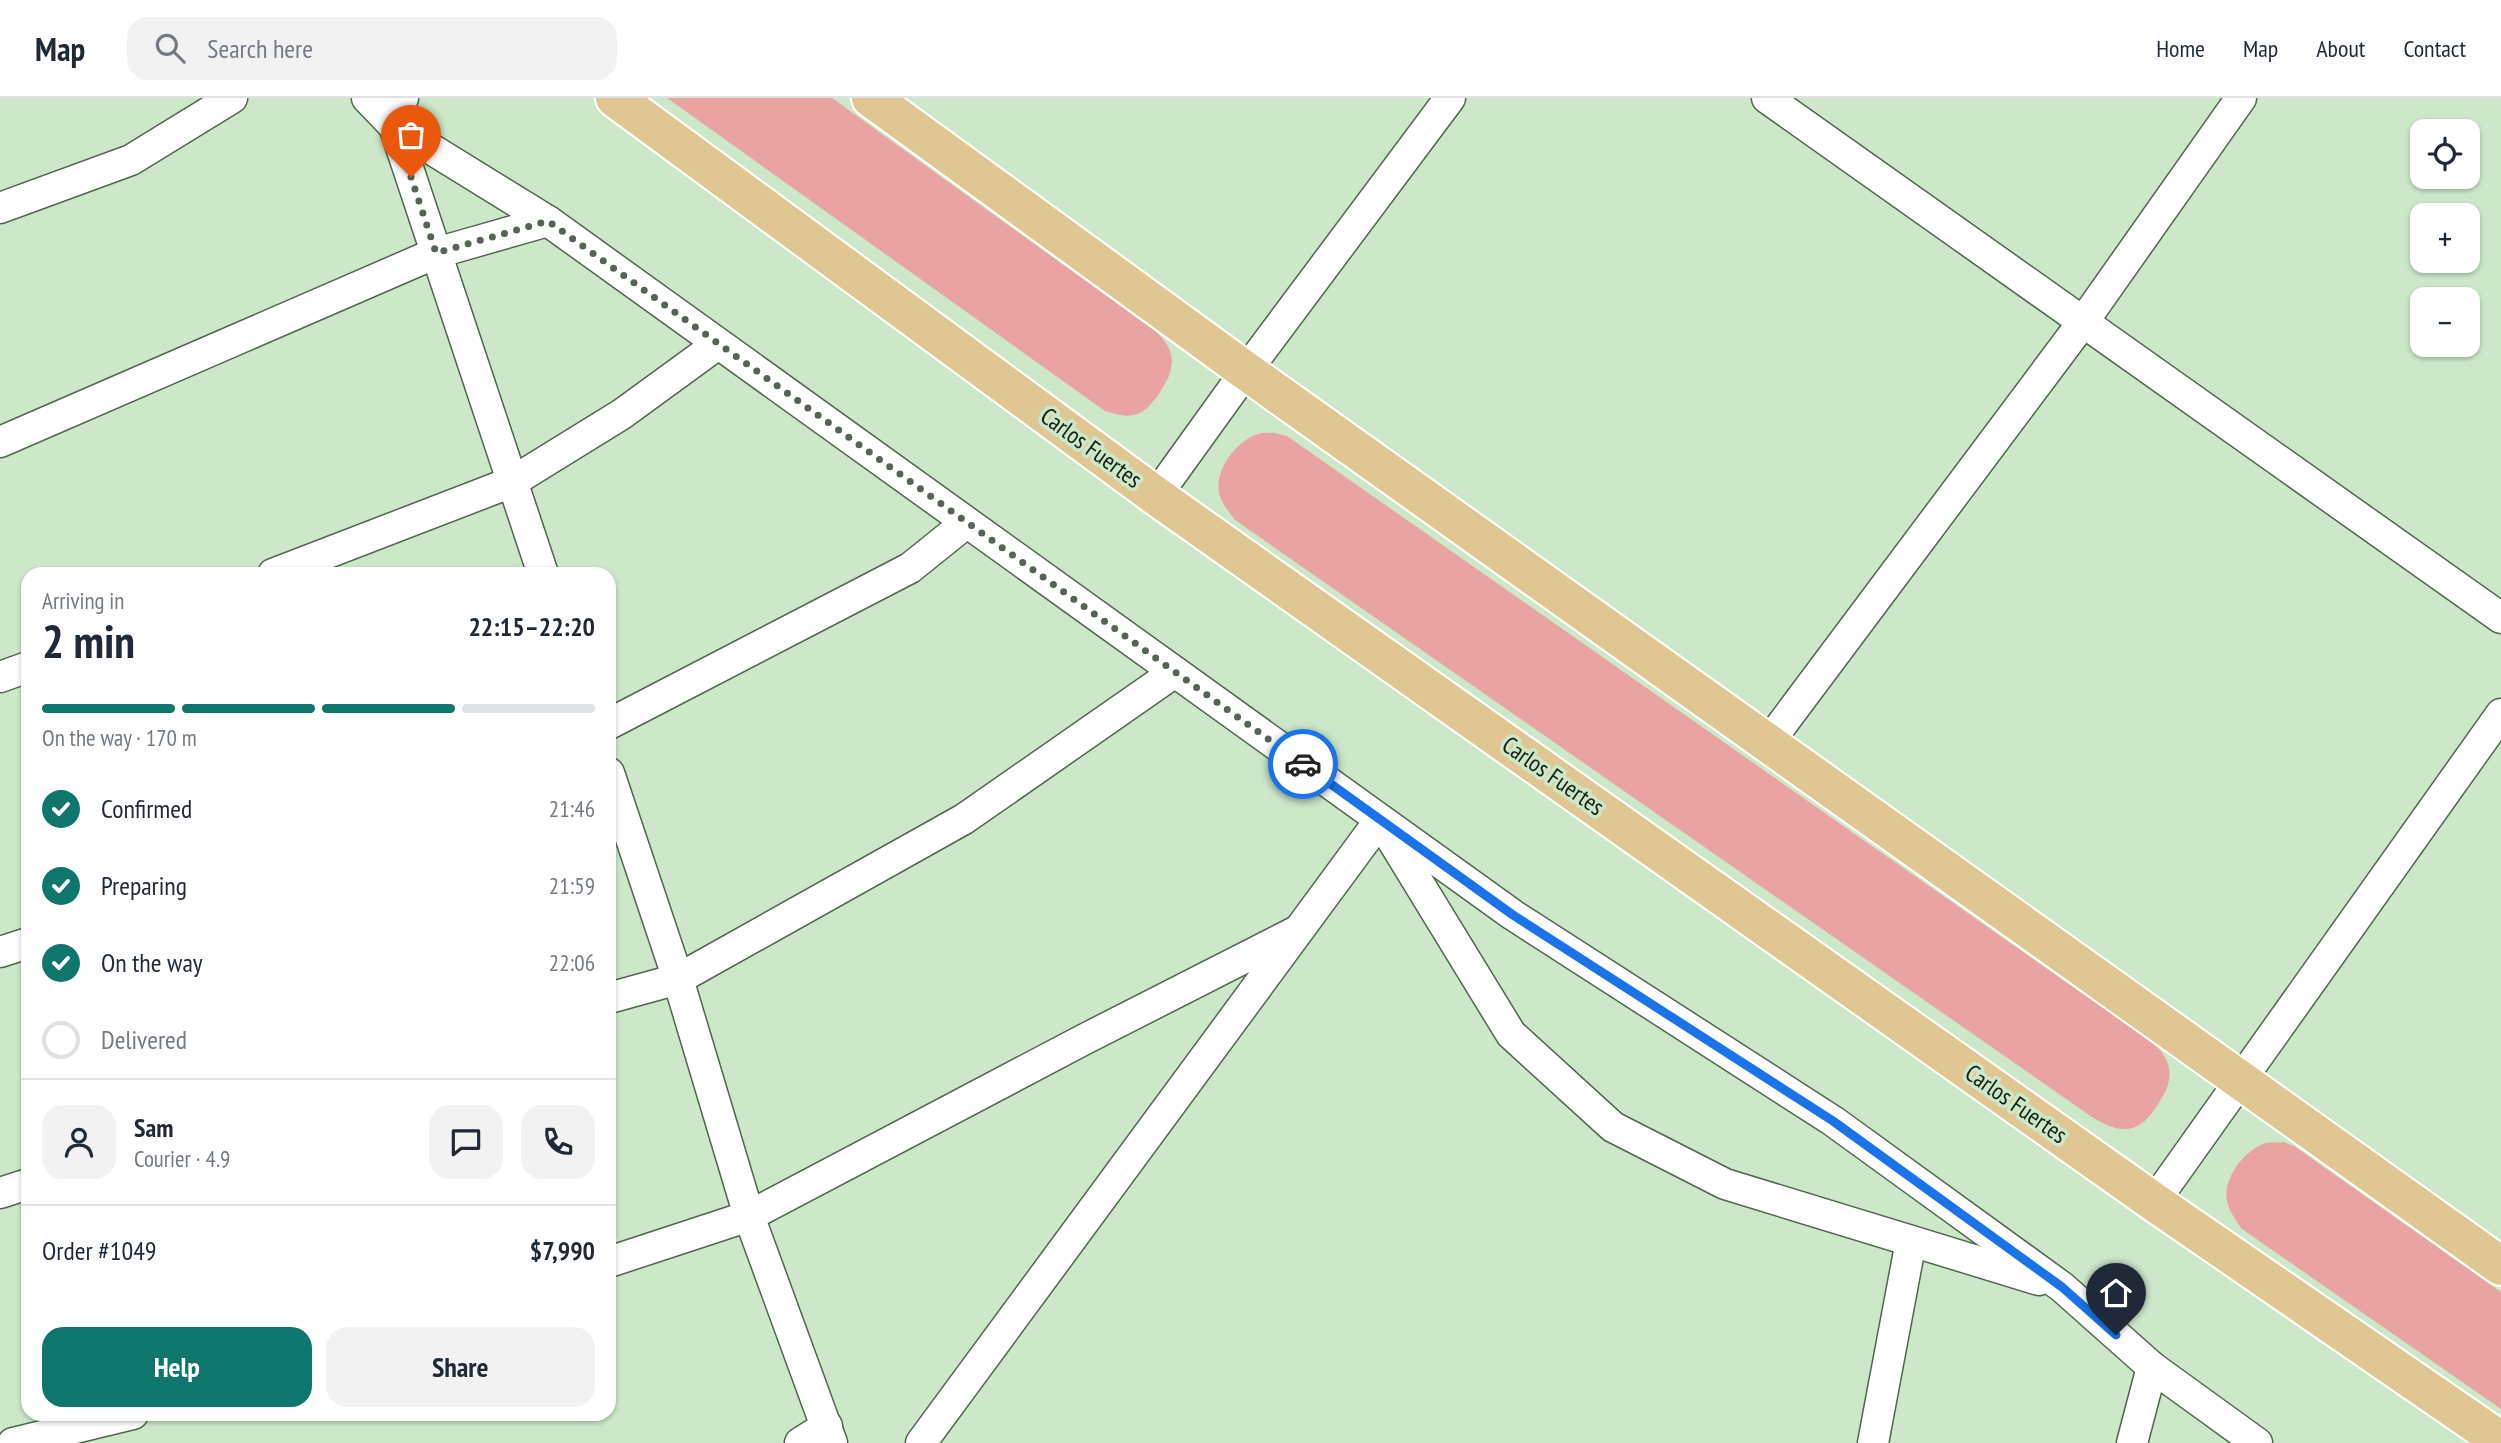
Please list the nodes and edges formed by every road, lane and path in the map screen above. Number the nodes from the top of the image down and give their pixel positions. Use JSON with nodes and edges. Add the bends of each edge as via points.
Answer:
{"nodes":[{"id":1,"x":232,"y":98,"type":"edge"},
{"id":2,"x":367,"y":98,"type":"edge"},
{"id":3,"x":615,"y":98,"type":"edge"},
{"id":4,"x":871,"y":98,"type":"edge"},
{"id":5,"x":1450,"y":98,"type":"edge"},
{"id":6,"x":1767,"y":98,"type":"edge"},
{"id":7,"x":2241,"y":98,"type":"edge"},
{"id":8,"x":399,"y":112,"type":"edge"},
{"id":9,"x":0,"y":208,"type":"edge"},
{"id":10,"x":548,"y":221,"type":"junction"},
{"id":11,"x":436,"y":253,"type":"junction"},
{"id":12,"x":2083,"y":322,"type":"junction"},
{"id":13,"x":718,"y":344,"type":"junction"},
{"id":14,"x":1246,"y":371,"type":"junction"},
{"id":15,"x":0,"y":442,"type":"edge"},
{"id":16,"x":512,"y":482,"type":"junction"},
{"id":17,"x":1156,"y":496,"type":"junction"},
{"id":18,"x":966,"y":523,"type":"junction"},
{"id":19,"x":291,"y":567,"type":"edge"},
{"id":20,"x":541,"y":567,"type":"edge"},
{"id":21,"x":2501,"y":618,"type":"edge"},
{"id":22,"x":21,"y":670,"type":"edge"},
{"id":23,"x":1175,"y":672,"type":"junction"},
{"id":24,"x":0,"y":677,"type":"edge"},
{"id":25,"x":2501,"y":714,"type":"edge"},
{"id":26,"x":616,"y":720,"type":"edge"},
{"id":27,"x":1768,"y":743,"type":"junction"},
{"id":28,"x":616,"y":794,"type":"edge"},
{"id":29,"x":1380,"y":820,"type":"junction"},
{"id":30,"x":1300,"y":929,"type":"junction"},
{"id":31,"x":21,"y":945,"type":"edge"},
{"id":32,"x":0,"y":952,"type":"edge"},
{"id":33,"x":678,"y":979,"type":"junction"},
{"id":34,"x":616,"y":996,"type":"edge"},
{"id":35,"x":2239,"y":1080,"type":"junction"},
{"id":36,"x":21,"y":1186,"type":"edge"},
{"id":37,"x":0,"y":1193,"type":"edge"},
{"id":38,"x":2154,"y":1202,"type":"junction"},
{"id":39,"x":749,"y":1216,"type":"junction"},
{"id":40,"x":1910,"y":1241,"type":"junction"},
{"id":41,"x":616,"y":1260,"type":"edge"},
{"id":42,"x":2501,"y":1266,"type":"edge"},
{"id":43,"x":2062,"y":1287,"type":"junction"},
{"id":44,"x":2152,"y":1367,"type":"junction"},
{"id":45,"x":104,"y":1421,"type":"edge"},
{"id":46,"x":829,"y":1434,"type":"edge"},
{"id":47,"x":2501,"y":1441,"type":"edge"},
{"id":48,"x":13,"y":1443,"type":"edge"},
{"id":49,"x":800,"y":1443,"type":"edge"},
{"id":50,"x":921,"y":1443,"type":"edge"},
{"id":51,"x":1873,"y":1443,"type":"edge"},
{"id":52,"x":2132,"y":1443,"type":"edge"},
{"id":53,"x":2257,"y":1443,"type":"edge"}],
"edges":[{"from":1,"to":9,"type":"street","via":[[131,160]]},
{"from":2,"to":8,"type":"street"},
{"from":3,"to":17,"type":"main road","name":"Carlos Fuertes"},
{"from":4,"to":14,"type":"main road"},
{"from":5,"to":14,"type":"street"},
{"from":6,"to":12,"type":"street"},
{"from":7,"to":12,"type":"street"},
{"from":8,"to":10,"type":"street"},
{"from":8,"to":11,"type":"street"},
{"from":10,"to":11,"type":"street"},
{"from":10,"to":13,"type":"street"},
{"from":11,"to":15,"type":"street"},
{"from":11,"to":16,"type":"street"},
{"from":12,"to":21,"type":"street"},
{"from":12,"to":27,"type":"street"},
{"from":13,"to":16,"type":"street","via":[[622,414]]},
{"from":13,"to":18,"type":"street"},
{"from":14,"to":17,"type":"street"},
{"from":14,"to":27,"type":"main road"},
{"from":16,"to":19,"type":"street"},
{"from":16,"to":20,"type":"street"},
{"from":17,"to":38,"type":"main road","name":"Carlos Fuertes"},
{"from":18,"to":23,"type":"street"},
{"from":18,"to":26,"type":"street","via":[[910,568]]},
{"from":22,"to":24,"type":"street"},
{"from":23,"to":29,"type":"street"},
{"from":23,"to":33,"type":"street","via":[[964,819]]},
{"from":25,"to":35,"type":"street"},
{"from":27,"to":35,"type":"main road"},
{"from":28,"to":33,"type":"street"},
{"from":29,"to":30,"type":"street"},
{"from":29,"to":40,"type":"street","via":[[1511,1034],[1613,1127],[1726,1184]]},
{"from":29,"to":43,"type":"street","via":[[1513,915],[1833,1121]]},
{"from":30,"to":39,"type":"street"},
{"from":30,"to":50,"type":"street"},
{"from":31,"to":32,"type":"street"},
{"from":33,"to":34,"type":"street"},
{"from":33,"to":39,"type":"street"},
{"from":35,"to":38,"type":"street"},
{"from":35,"to":42,"type":"main road"},
{"from":36,"to":37,"type":"street"},
{"from":38,"to":47,"type":"main road","name":"Carlos Fuertes"},
{"from":39,"to":41,"type":"street"},
{"from":39,"to":46,"type":"street"},
{"from":40,"to":43,"type":"street"},
{"from":40,"to":51,"type":"street"},
{"from":43,"to":44,"type":"street"},
{"from":44,"to":52,"type":"street"},
{"from":44,"to":53,"type":"street"},
{"from":45,"to":48,"type":"street"},
{"from":46,"to":49,"type":"street"}]}
